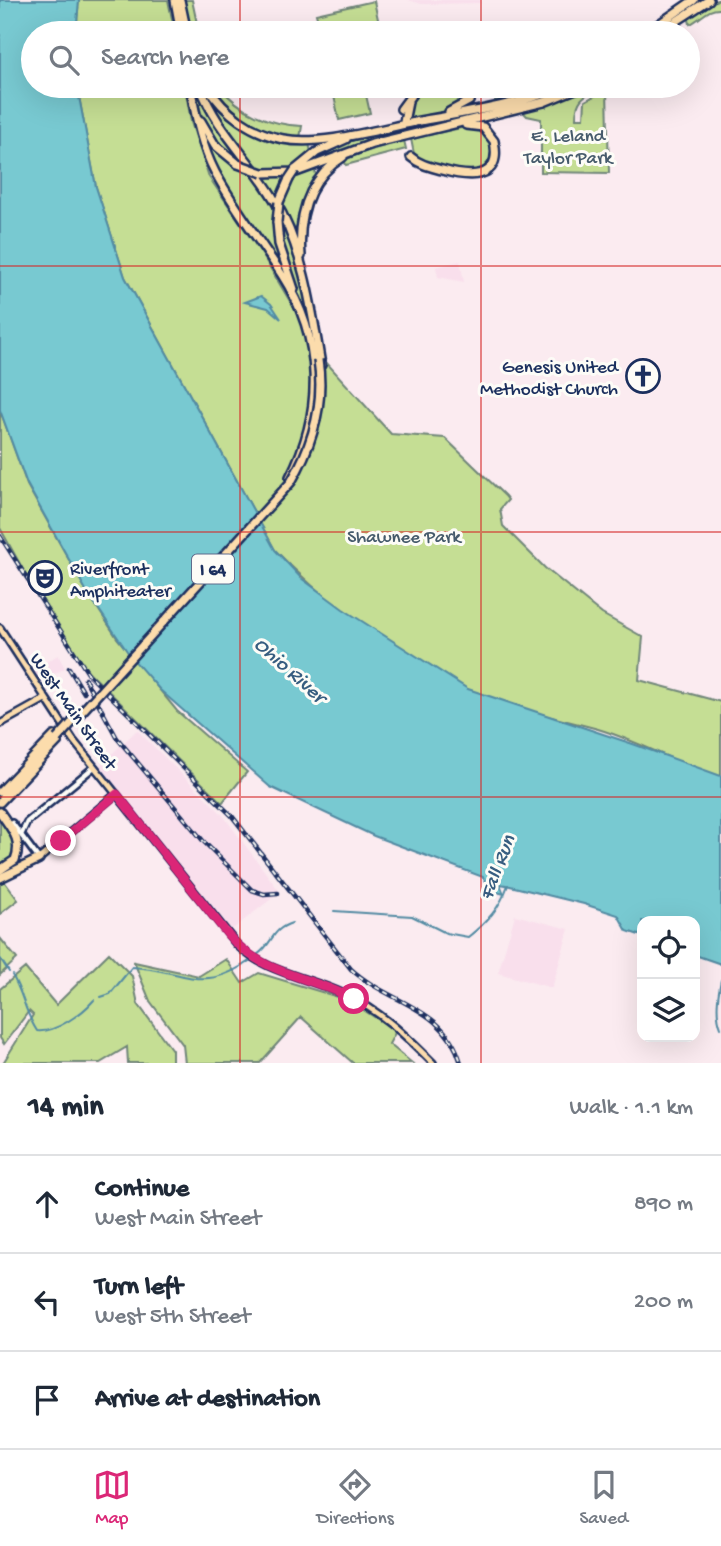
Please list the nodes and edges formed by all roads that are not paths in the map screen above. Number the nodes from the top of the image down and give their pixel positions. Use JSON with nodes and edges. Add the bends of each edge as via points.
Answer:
{"nodes":[{"id":1,"x":177,"y":0,"type":"edge"},
{"id":2,"x":709,"y":0,"type":"edge"},
{"id":3,"x":691,"y":5,"type":"edge"},
{"id":4,"x":180,"y":21,"type":"edge"},
{"id":5,"x":666,"y":21,"type":"edge"},
{"id":6,"x":673,"y":21,"type":"edge"},
{"id":7,"x":193,"y":98,"type":"edge"},
{"id":8,"x":194,"y":98,"type":"edge"},
{"id":9,"x":205,"y":98,"type":"edge"},
{"id":10,"x":205,"y":98,"type":"edge"},
{"id":11,"x":216,"y":98,"type":"edge"},
{"id":12,"x":472,"y":98,"type":"edge"},
{"id":13,"x":528,"y":98,"type":"edge"},
{"id":14,"x":554,"y":98,"type":"edge"},
{"id":15,"x":408,"y":100,"type":"joint"},
{"id":16,"x":401,"y":108,"type":"dead end"},
{"id":17,"x":430,"y":119,"type":"junction"},
{"id":18,"x":404,"y":123,"type":"junction"},
{"id":19,"x":455,"y":124,"type":"junction"},
{"id":20,"x":359,"y":134,"type":"junction"},
{"id":21,"x":354,"y":150,"type":"junction"},
{"id":22,"x":411,"y":157,"type":"dead end"},
{"id":23,"x":413,"y":166,"type":"dead end"},
{"id":24,"x":426,"y":166,"type":"junction"},
{"id":25,"x":304,"y":281,"type":"junction"},
{"id":26,"x":301,"y":312,"type":"junction"},
{"id":27,"x":319,"y":360,"type":"junction"},
{"id":28,"x":0,"y":628,"type":"edge"},
{"id":29,"x":5,"y":641,"type":"edge"},
{"id":30,"x":45,"y":699,"type":"junction"},
{"id":31,"x":76,"y":716,"type":"junction"},
{"id":32,"x":0,"y":724,"type":"edge"},
{"id":33,"x":56,"y":739,"type":"junction"},
{"id":34,"x":94,"y":767,"type":"junction"},
{"id":35,"x":117,"y":794,"type":"junction"},
{"id":36,"x":0,"y":802,"type":"edge"},
{"id":37,"x":21,"y":835,"type":"junction"},
{"id":38,"x":39,"y":859,"type":"junction"},
{"id":39,"x":15,"y":860,"type":"junction"},
{"id":40,"x":0,"y":870,"type":"edge"},
{"id":41,"x":0,"y":878,"type":"edge"},
{"id":42,"x":431,"y":1063,"type":"edge"}],
"edges":[{"from":1,"to":4,"type":"highway"},
{"from":2,"to":3,"type":"highway"},
{"from":3,"to":5,"type":"highway"},
{"from":3,"to":6,"type":"highway"},
{"from":7,"to":26,"type":"highway","number":"I 64","via":[[200,133],[215,171]]},
{"from":8,"to":21,"type":"highway","bridge":true,"via":[[207,134],[221,151],[238,164],[263,173],[296,172]]},
{"from":9,"to":25,"type":"highway","number":"I 64","via":[[221,129],[282,213]]},
{"from":10,"to":27,"type":"highway","via":[[220,130],[264,187],[286,226],[301,272]]},
{"from":11,"to":20,"type":"highway","via":[[248,126],[272,136],[300,141]]},
{"from":12,"to":17,"type":"highway"},
{"from":13,"to":17,"type":"highway"},
{"from":14,"to":19,"type":"highway"},
{"from":15,"to":16,"type":"highway"},
{"from":15,"to":18,"type":"highway"},
{"from":17,"to":18,"type":"highway"},
{"from":18,"to":20,"type":"highway"},
{"from":19,"to":21,"type":"highway"},
{"from":19,"to":24,"type":"highway","via":[[474,124],[490,133],[496,151],[490,167],[471,176]]},
{"from":20,"to":26,"type":"highway","bridge":true,"via":[[308,158],[295,170],[279,202],[279,244]]},
{"from":21,"to":25,"type":"highway","via":[[324,173],[306,202],[300,244]]},
{"from":22,"to":24,"type":"highway"},
{"from":23,"to":24,"type":"highway"},
{"from":25,"to":27,"type":"highway","number":"I 64"},
{"from":26,"to":31,"type":"highway","number":"I 64","bridge":true,"via":[[314,378],[312,417],[304,449],[280,494]]},
{"from":27,"to":31,"type":"highway","number":"I 64","bridge":true,"via":[[317,427],[290,484]]},
{"from":27,"to":33,"type":"highway","bridge":true,"via":[[316,426],[291,482]]},
{"from":28,"to":29,"type":"main road","name":"West Main Street"},
{"from":29,"to":30,"type":"main road","name":"West Main Street"},
{"from":30,"to":32,"type":"main road"},
{"from":30,"to":34,"type":"main road","name":"West Main Street"},
{"from":31,"to":33,"type":"highway","number":"I 64","bridge":true},
{"from":33,"to":36,"type":"highway","number":"I 64"},
{"from":34,"to":35,"type":"main road","name":"West Main Street"},
{"from":34,"to":37,"type":"main road","via":[[27,822]]},
{"from":35,"to":38,"type":"main road"},
{"from":35,"to":42,"type":"main road","name":"West Main Street","via":[[245,953],[259,963],[362,1003],[403,1033]]},
{"from":36,"to":37,"type":"main road"},
{"from":36,"to":39,"type":"highway","via":[[18,839]]},
{"from":37,"to":38,"type":"main road"},
{"from":37,"to":39,"type":"highway","via":[[21,853]]},
{"from":38,"to":41,"type":"highway"},
{"from":39,"to":40,"type":"highway"}]}
